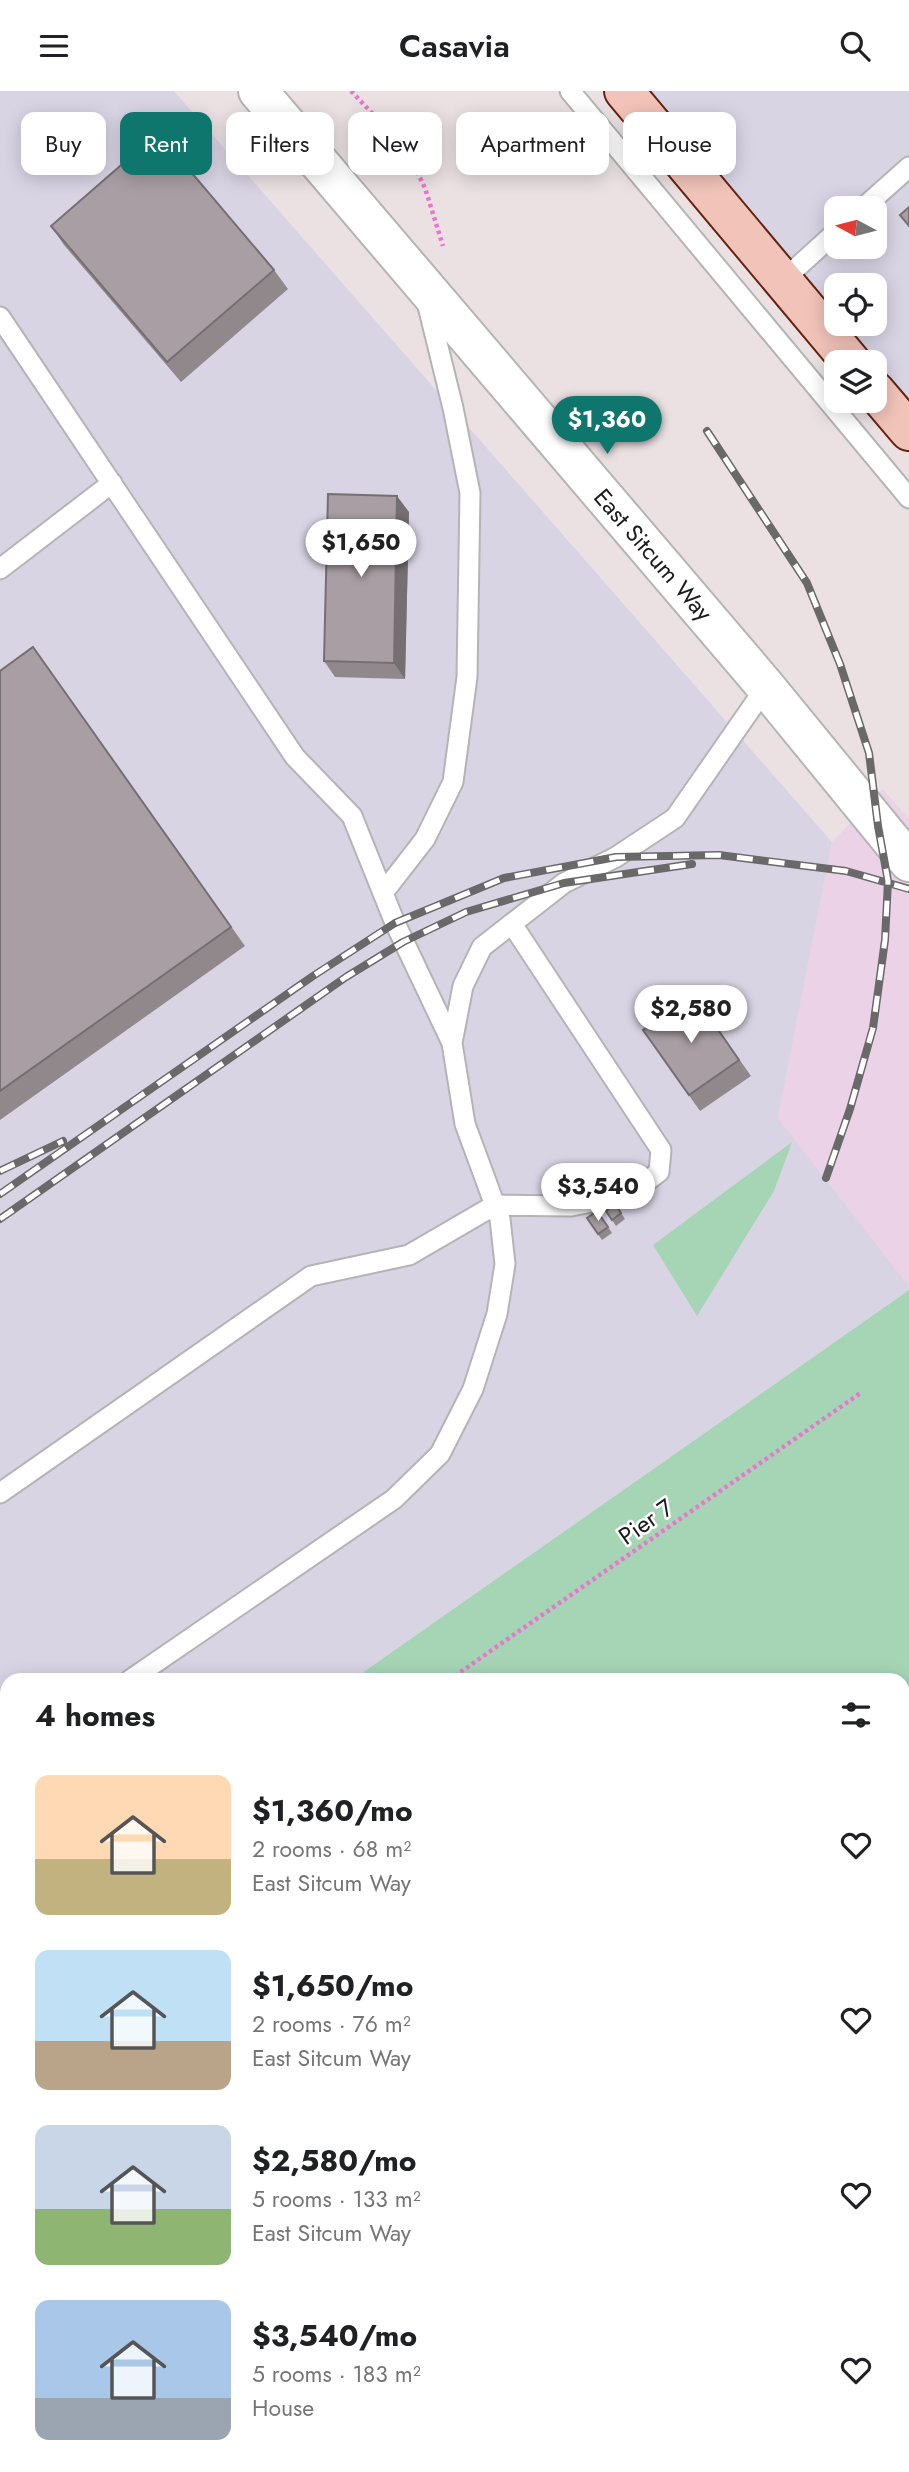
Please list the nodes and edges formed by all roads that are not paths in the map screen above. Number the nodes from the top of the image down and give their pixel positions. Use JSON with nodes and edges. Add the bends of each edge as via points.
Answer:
{"nodes":[{"id":1,"x":258,"y":91,"type":"edge"},
{"id":2,"x":569,"y":91,"type":"edge"},
{"id":3,"x":624,"y":91,"type":"edge"},
{"id":4,"x":909,"y":167,"type":"edge"},
{"id":5,"x":876,"y":196,"type":"edge"},
{"id":6,"x":824,"y":243,"type":"edge"},
{"id":7,"x":782,"y":281,"type":"junction"},
{"id":8,"x":424,"y":287,"type":"junction"},
{"id":9,"x":0,"y":317,"type":"edge"},
{"id":10,"x":841,"y":350,"type":"edge"},
{"id":11,"x":112,"y":483,"type":"junction"},
{"id":12,"x":909,"y":498,"type":"edge"},
{"id":13,"x":0,"y":569,"type":"edge"},
{"id":14,"x":766,"y":687,"type":"junction"},
{"id":15,"x":909,"y":862,"type":"edge"},
{"id":16,"x":383,"y":893,"type":"junction"},
{"id":17,"x":512,"y":923,"type":"junction"},
{"id":18,"x":452,"y":1043,"type":"junction"},
{"id":19,"x":495,"y":1205,"type":"junction"},
{"id":20,"x":0,"y":1493,"type":"edge"},
{"id":21,"x":140,"y":1673,"type":"edge"}],
"edges":[{"from":1,"to":8,"type":"street","name":"East Sitcum Way"},
{"from":2,"to":12,"type":"lane"},
{"from":3,"to":7,"type":"street"},
{"from":4,"to":5,"type":"lane"},
{"from":6,"to":7,"type":"lane"},
{"from":7,"to":10,"type":"street"},
{"from":8,"to":14,"type":"street","name":"East Sitcum Way"},
{"from":8,"to":16,"type":"lane","via":[[470,493],[467,677],[453,782],[425,839]]},
{"from":9,"to":11,"type":"lane"},
{"from":11,"to":13,"type":"lane"},
{"from":11,"to":16,"type":"lane","via":[[295,757],[352,816]]},
{"from":14,"to":15,"type":"street","name":"East Sitcum Way"},
{"from":14,"to":17,"type":"lane","via":[[675,818],[616,857],[564,883]]},
{"from":16,"to":18,"type":"lane"},
{"from":17,"to":18,"type":"lane","via":[[482,947],[463,986]]},
{"from":17,"to":19,"type":"lane","via":[[661,1150],[659,1172],[631,1193],[571,1206]]},
{"from":18,"to":19,"type":"lane","via":[[465,1124]]},
{"from":19,"to":20,"type":"lane","via":[[409,1255],[311,1276]]},
{"from":19,"to":21,"type":"lane","via":[[505,1264],[497,1314],[472,1389],[440,1454],[394,1499]]}]}
